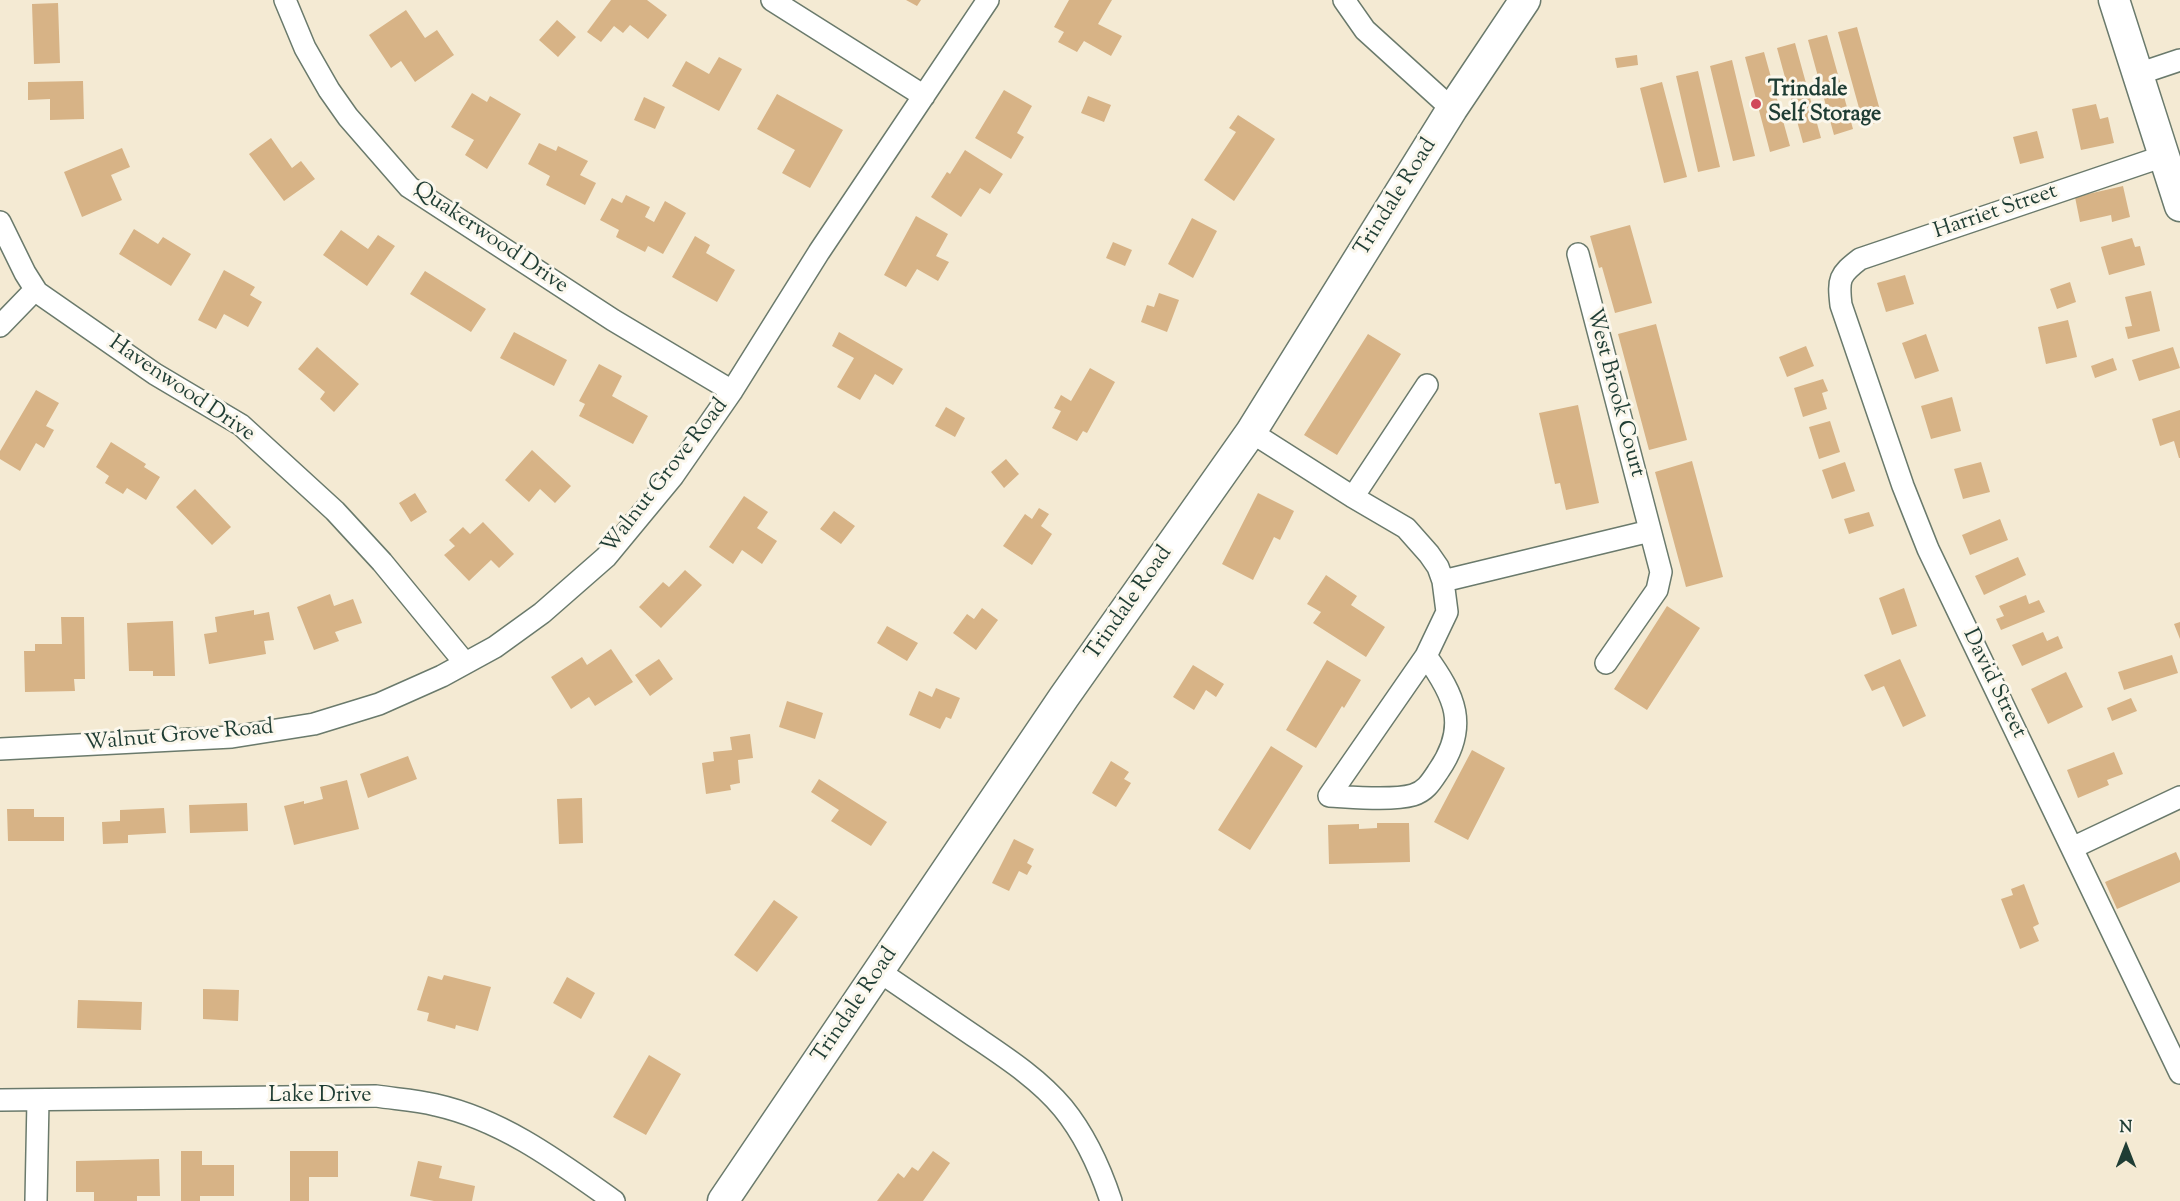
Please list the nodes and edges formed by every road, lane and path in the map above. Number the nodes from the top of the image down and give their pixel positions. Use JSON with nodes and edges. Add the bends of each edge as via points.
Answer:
{"nodes":[{"id":1,"x":285,"y":0,"type":"edge"},
{"id":2,"x":772,"y":0,"type":"edge"},
{"id":3,"x":988,"y":0,"type":"edge"},
{"id":4,"x":1344,"y":0,"type":"edge"},
{"id":5,"x":1525,"y":0,"type":"edge"},
{"id":6,"x":2114,"y":0,"type":"edge"},
{"id":7,"x":2180,"y":60,"type":"edge"},
{"id":8,"x":2138,"y":74,"type":"junction"},
{"id":9,"x":924,"y":96,"type":"junction"},
{"id":10,"x":1452,"y":109,"type":"junction"},
{"id":11,"x":2164,"y":156,"type":"junction"},
{"id":12,"x":2180,"y":206,"type":"edge"},
{"id":13,"x":0,"y":222,"type":"edge"},
{"id":14,"x":1578,"y":254,"type":"dead end"},
{"id":15,"x":1838,"y":284,"type":"joint"},
{"id":16,"x":37,"y":292,"type":"junction"},
{"id":17,"x":0,"y":326,"type":"edge"},
{"id":18,"x":1427,"y":385,"type":"dead end"},
{"id":19,"x":732,"y":391,"type":"junction"},
{"id":20,"x":1251,"y":432,"type":"junction"},
{"id":21,"x":1353,"y":497,"type":"junction"},
{"id":22,"x":1650,"y":531,"type":"junction"},
{"id":23,"x":1443,"y":581,"type":"junction"},
{"id":24,"x":1426,"y":656,"type":"junction"},
{"id":25,"x":465,"y":663,"type":"junction"},
{"id":26,"x":1606,"y":663,"type":"dead end"},
{"id":27,"x":0,"y":749,"type":"edge"},
{"id":28,"x":2180,"y":797,"type":"edge"},
{"id":29,"x":2072,"y":848,"type":"junction"},
{"id":30,"x":880,"y":972,"type":"junction"},
{"id":31,"x":2180,"y":1072,"type":"edge"},
{"id":32,"x":0,"y":1100,"type":"edge"},
{"id":33,"x":38,"y":1100,"type":"junction"},
{"id":34,"x":36,"y":1201,"type":"edge"},
{"id":35,"x":615,"y":1201,"type":"edge"},
{"id":36,"x":723,"y":1201,"type":"edge"},
{"id":37,"x":1111,"y":1201,"type":"edge"}],
"edges":[{"from":1,"to":19,"type":"street","name":"Quakerwood Drive","via":[[305,48],[329,90],[410,187],[613,320]]},
{"from":2,"to":9,"type":"street"},
{"from":3,"to":9,"type":"street","name":"Walnut Grove Road"},
{"from":4,"to":10,"type":"street","via":[[1365,30]]},
{"from":5,"to":10,"type":"main road","name":"Trindale Road"},
{"from":6,"to":8,"type":"main road"},
{"from":7,"to":8,"type":"street"},
{"from":8,"to":11,"type":"main road"},
{"from":9,"to":19,"type":"street","name":"Walnut Grove Road"},
{"from":10,"to":20,"type":"main road","name":"Trindale Road"},
{"from":11,"to":12,"type":"main road"},
{"from":11,"to":15,"type":"street","name":"Harriet Street","via":[[1860,259],[1847,269]]},
{"from":13,"to":16,"type":"street","name":"Havenwood Drive"},
{"from":14,"to":22,"type":"street","name":"West Brook Court"},
{"from":15,"to":29,"type":"street","name":"David Street","via":[[1841,305],[1928,549]]},
{"from":16,"to":17,"type":"street"},
{"from":16,"to":25,"type":"street","name":"Havenwood Drive","via":[[155,374],[241,425],[359,537]]},
{"from":18,"to":21,"type":"street"},
{"from":19,"to":25,"type":"street","name":"Walnut Grove Road","via":[[673,476],[606,557],[542,613]]},
{"from":20,"to":21,"type":"street"},
{"from":20,"to":30,"type":"main road","name":"Trindale Road","via":[[1064,697]]},
{"from":21,"to":23,"type":"street","via":[[1406,528],[1429,554]]},
{"from":22,"to":23,"type":"street"},
{"from":22,"to":26,"type":"street","name":"West Brook Court","via":[[1660,572],[1657,590]]},
{"from":23,"to":24,"type":"street","via":[[1447,612]]},
{"from":24,"to":24,"type":"street","via":[[1413,675],[1329,796],[1411,796],[1426,790],[1454,745],[1457,725],[1444,681]]},
{"from":25,"to":27,"type":"street","name":"Walnut Grove Road","via":[[379,704],[314,724],[232,737]]},
{"from":28,"to":29,"type":"street"},
{"from":29,"to":31,"type":"street","name":"David Street"},
{"from":30,"to":36,"type":"main road","name":"Trindale Road"},
{"from":30,"to":37,"type":"street","via":[[1001,1055],[1055,1100],[1081,1134]]},
{"from":32,"to":33,"type":"street","name":"Lake Drive"},
{"from":33,"to":34,"type":"street"},
{"from":33,"to":35,"type":"street","name":"Lake Drive","via":[[376,1096],[436,1105],[503,1128]]}]}
